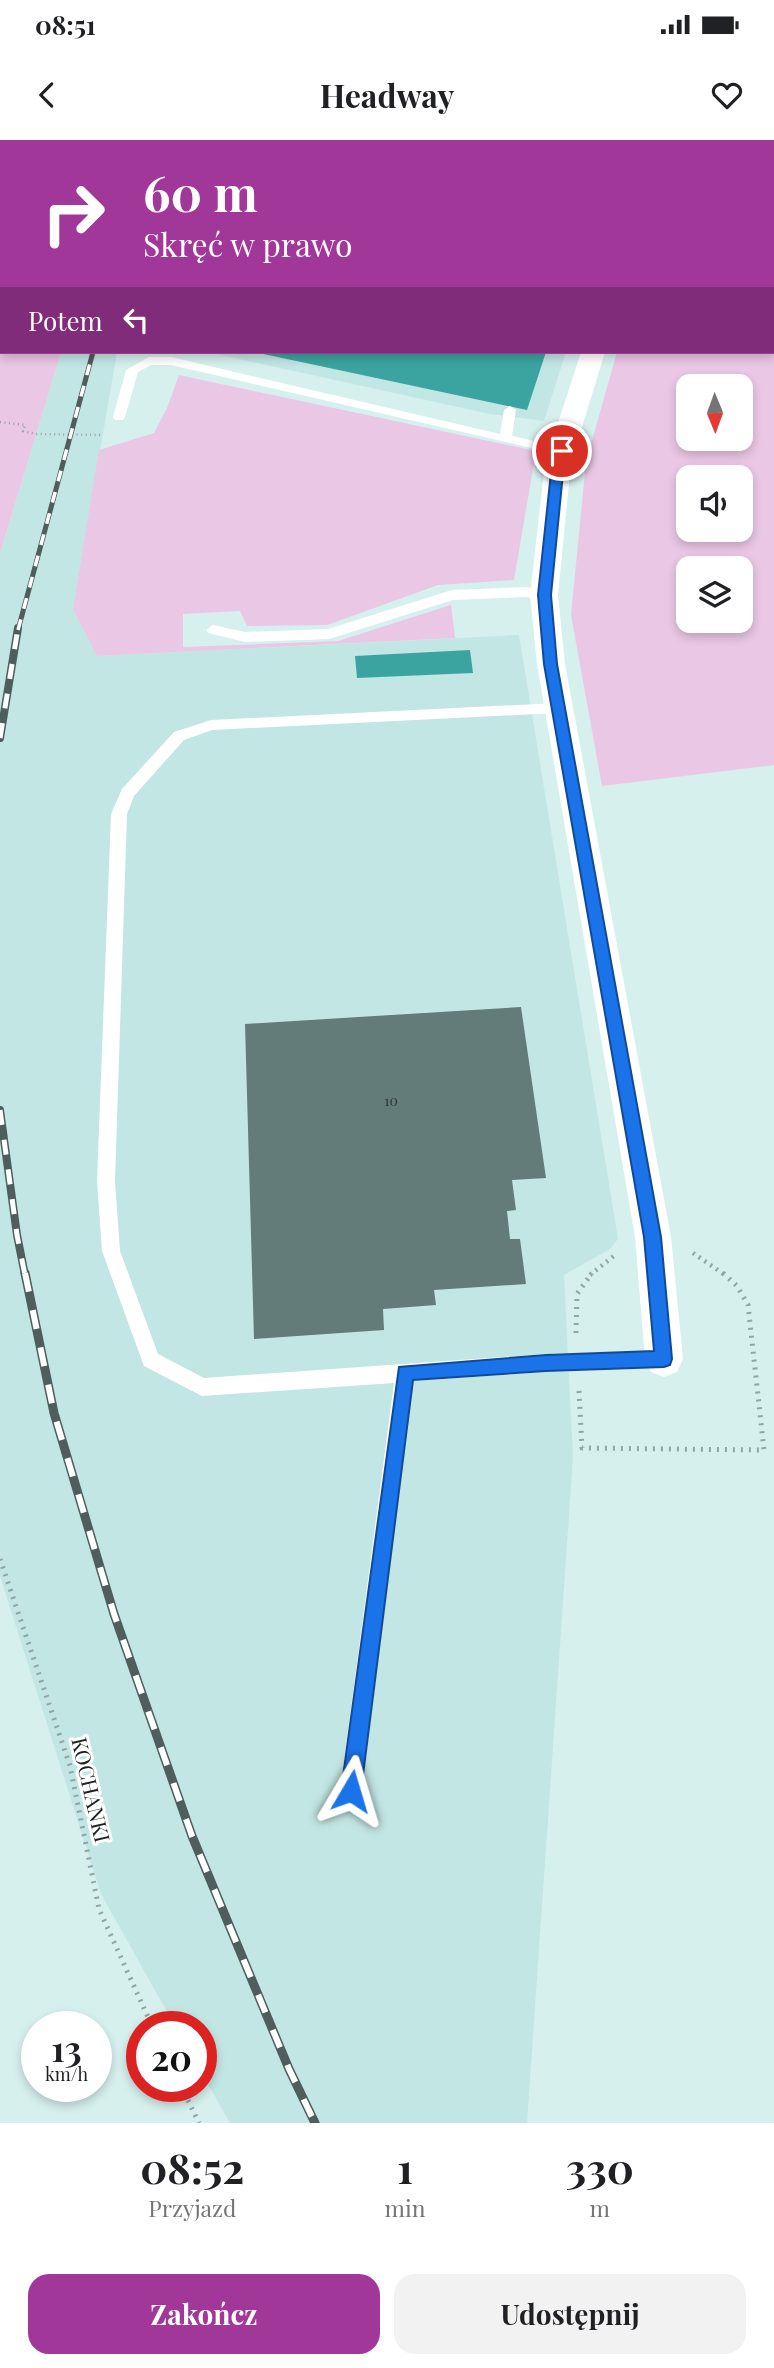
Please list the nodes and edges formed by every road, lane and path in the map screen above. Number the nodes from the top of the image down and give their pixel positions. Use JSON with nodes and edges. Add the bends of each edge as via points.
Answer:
{"nodes":[{"id":1,"x":592,"y":354,"type":"edge"},
{"id":2,"x":510,"y":410,"type":"dead end"},
{"id":3,"x":119,"y":417,"type":"joint"},
{"id":4,"x":0,"y":422,"type":"edge"},
{"id":5,"x":505,"y":439,"type":"junction"},
{"id":6,"x":562,"y":451,"type":"junction"},
{"id":7,"x":544,"y":595,"type":"junction"},
{"id":8,"x":212,"y":630,"type":"dead end"},
{"id":9,"x":558,"y":708,"type":"junction"},
{"id":10,"x":664,"y":1359,"type":"joint"},
{"id":11,"x":405,"y":1373,"type":"junction"},
{"id":12,"x":0,"y":1559,"type":"edge"},
{"id":13,"x":351,"y":1791,"type":"dead end"},
{"id":14,"x":145,"y":2011,"type":"edge"},
{"id":15,"x":189,"y":2102,"type":"edge"},
{"id":16,"x":199,"y":2123,"type":"edge"}],
"edges":[{"from":1,"to":6,"type":"street"},
{"from":2,"to":5,"type":"lane"},
{"from":3,"to":4,"type":"path","via":[[114,429],[100,436],[36,434],[23,431],[25,425]]},
{"from":3,"to":5,"type":"lane","via":[[132,370],[149,361],[171,361]]},
{"from":5,"to":6,"type":"lane"},
{"from":6,"to":7,"type":"street"},
{"from":7,"to":8,"type":"lane","via":[[452,595],[329,634],[245,637]]},
{"from":7,"to":9,"type":"street"},
{"from":9,"to":10,"type":"street","via":[[653,1237]]},
{"from":9,"to":11,"type":"lane","via":[[211,725],[179,736],[127,793],[119,814],[106,1181],[111,1251],[150,1360],[202,1387]]},
{"from":10,"to":11,"type":"lane"},
{"from":11,"to":13,"type":"lane"},
{"from":12,"to":14,"type":"path","name":"KOCHANKI","via":[[70,1766],[99,1909]]},
{"from":15,"to":16,"type":"path"}]}
